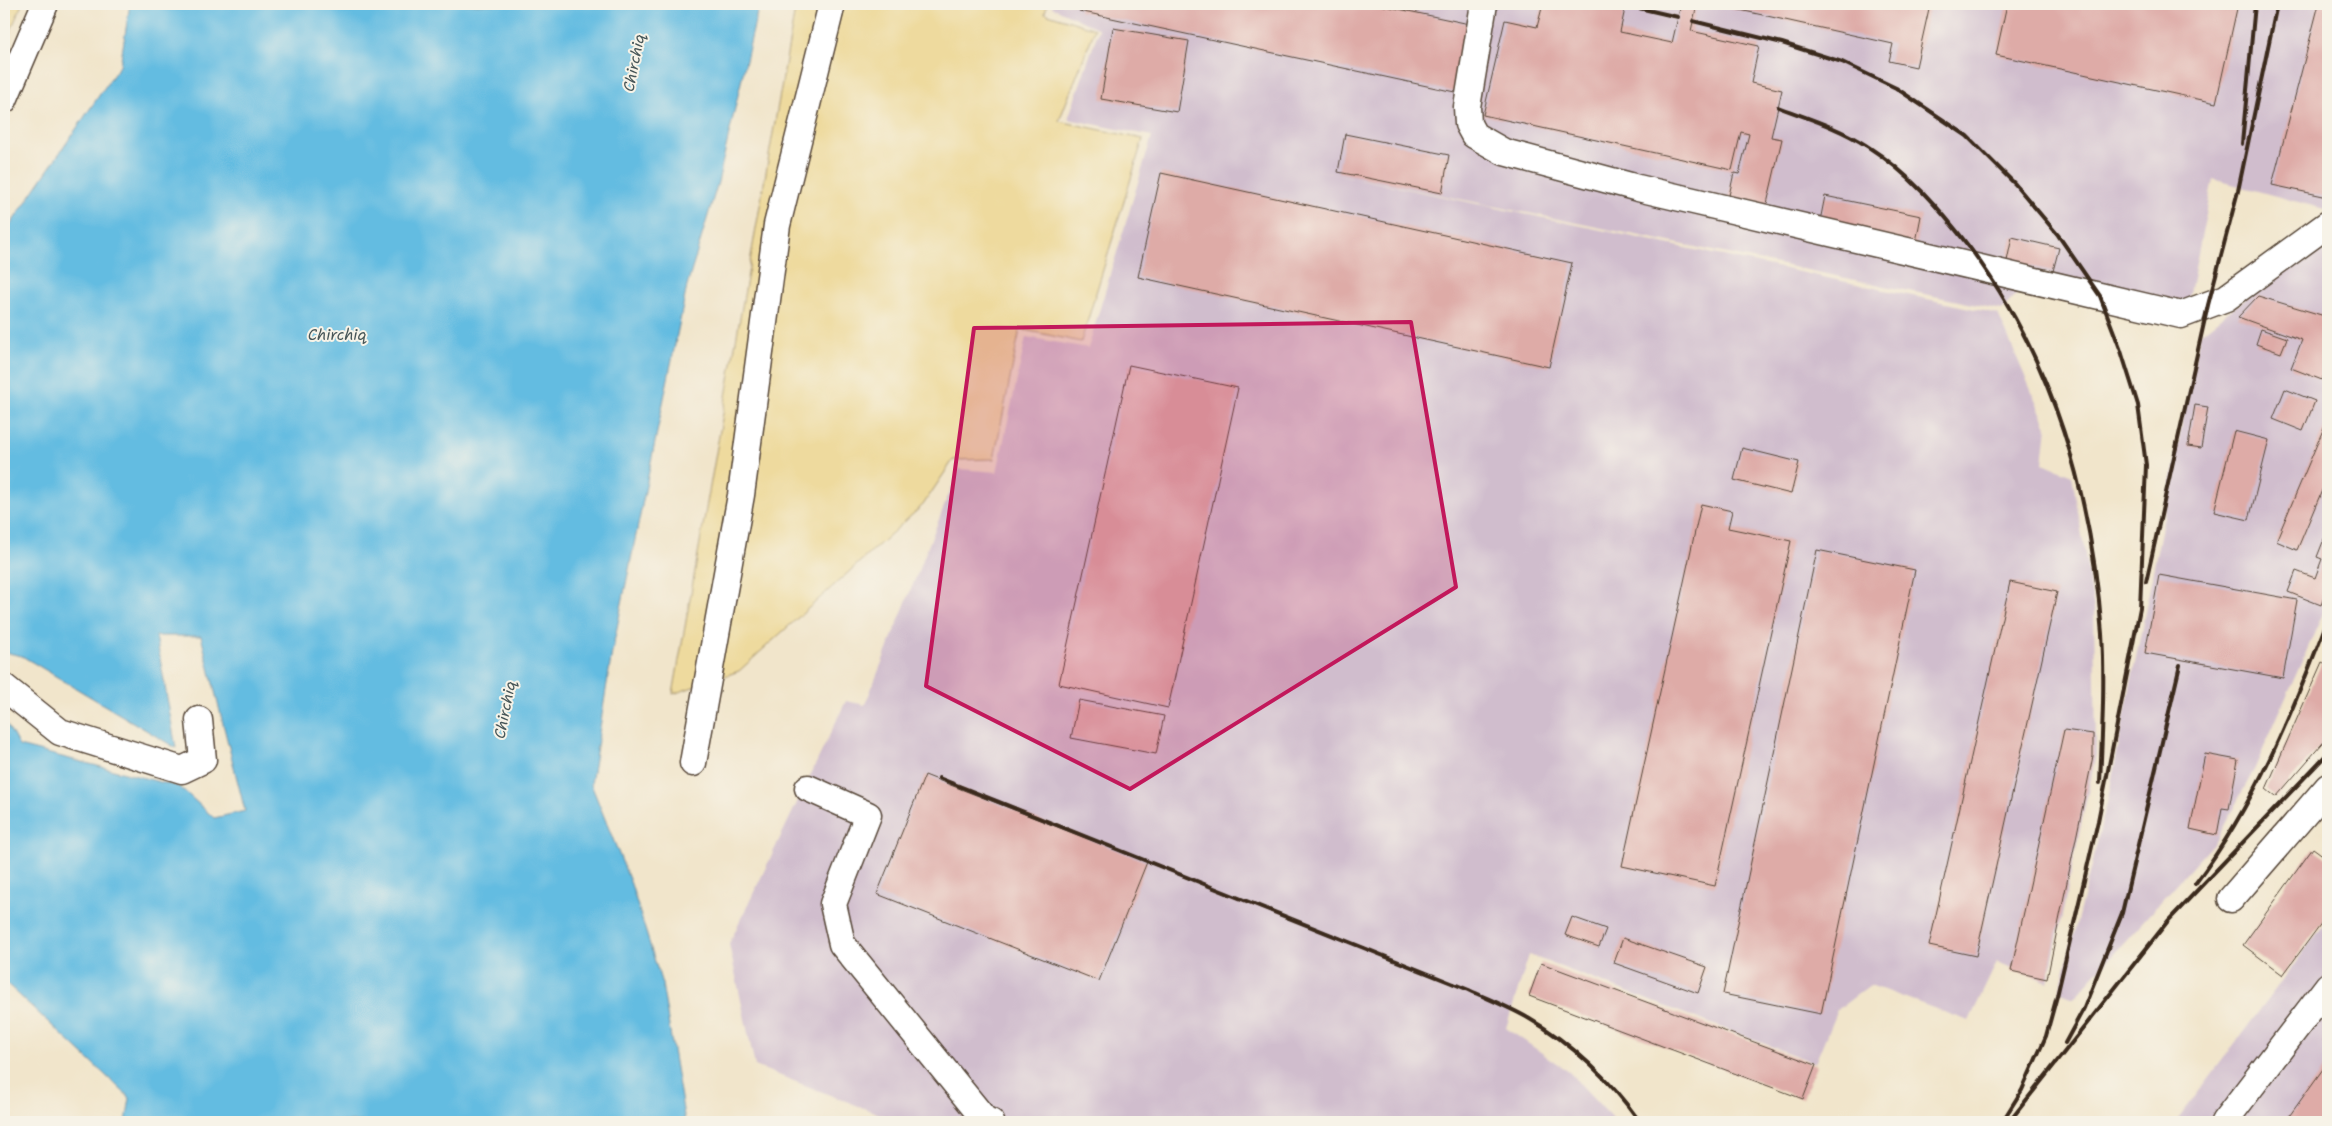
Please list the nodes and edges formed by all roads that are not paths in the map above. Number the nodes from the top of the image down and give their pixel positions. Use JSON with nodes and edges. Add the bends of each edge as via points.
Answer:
{"nodes":[{"id":1,"x":45,"y":4,"type":"edge"},
{"id":2,"x":832,"y":4,"type":"edge"},
{"id":3,"x":1484,"y":4,"type":"edge"},
{"id":4,"x":4,"y":100,"type":"edge"},
{"id":5,"x":2327,"y":226,"type":"edge"},
{"id":6,"x":4,"y":687,"type":"edge"},
{"id":7,"x":199,"y":720,"type":"dead end"},
{"id":8,"x":693,"y":764,"type":"dead end"},
{"id":9,"x":2328,"y":787,"type":"edge"},
{"id":10,"x":808,"y":788,"type":"dead end"},
{"id":11,"x":2231,"y":899,"type":"dead end"},
{"id":12,"x":2328,"y":986,"type":"edge"},
{"id":13,"x":991,"y":1122,"type":"edge"},
{"id":14,"x":2224,"y":1122,"type":"edge"}],
"edges":[{"from":1,"to":4,"type":"street"},
{"from":2,"to":8,"type":"street","via":[[777,225],[741,495]]},
{"from":3,"to":5,"type":"street","via":[[1467,107],[1468,124],[1474,135],[1504,152],[1638,188],[2181,315],[2226,298]]},
{"from":6,"to":7,"type":"street","via":[[60,732],[182,770],[203,760]]},
{"from":9,"to":11,"type":"street"},
{"from":10,"to":13,"type":"street","via":[[868,815],[832,904],[842,944],[985,1120]]},
{"from":12,"to":14,"type":"street"}]}
